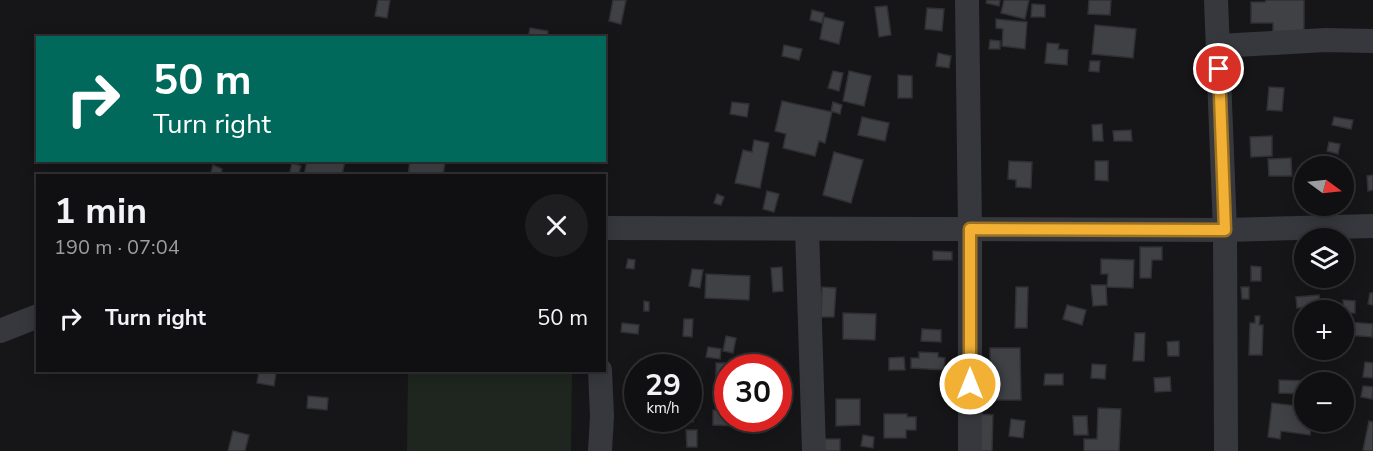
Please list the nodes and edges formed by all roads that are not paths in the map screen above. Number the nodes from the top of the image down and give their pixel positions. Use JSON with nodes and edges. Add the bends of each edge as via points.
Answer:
{"nodes":[{"id":1,"x":967,"y":0,"type":"edge"},
{"id":2,"x":1216,"y":0,"type":"edge"},
{"id":3,"x":1373,"y":41,"type":"edge"},
{"id":4,"x":1218,"y":46,"type":"junction"},
{"id":5,"x":1373,"y":226,"type":"edge"},
{"id":6,"x":606,"y":229,"type":"edge"},
{"id":7,"x":807,"y":229,"type":"junction"},
{"id":8,"x":970,"y":229,"type":"junction"},
{"id":9,"x":1225,"y":230,"type":"junction"},
{"id":10,"x":36,"y":317,"type":"edge"},
{"id":11,"x":0,"y":331,"type":"edge"},
{"id":12,"x":600,"y":372,"type":"edge"},
{"id":13,"x":600,"y":451,"type":"edge"},
{"id":14,"x":814,"y":451,"type":"edge"},
{"id":15,"x":970,"y":451,"type":"edge"},
{"id":16,"x":1226,"y":451,"type":"edge"}],
"edges":[{"from":1,"to":8,"type":"street"},
{"from":2,"to":4,"type":"street"},
{"from":3,"to":4,"type":"street"},
{"from":4,"to":9,"type":"street"},
{"from":5,"to":9,"type":"street"},
{"from":6,"to":7,"type":"street"},
{"from":7,"to":8,"type":"street"},
{"from":7,"to":14,"type":"street"},
{"from":8,"to":9,"type":"street"},
{"from":8,"to":15,"type":"street"},
{"from":9,"to":16,"type":"street"},
{"from":10,"to":11,"type":"street"},
{"from":12,"to":13,"type":"street"}]}
